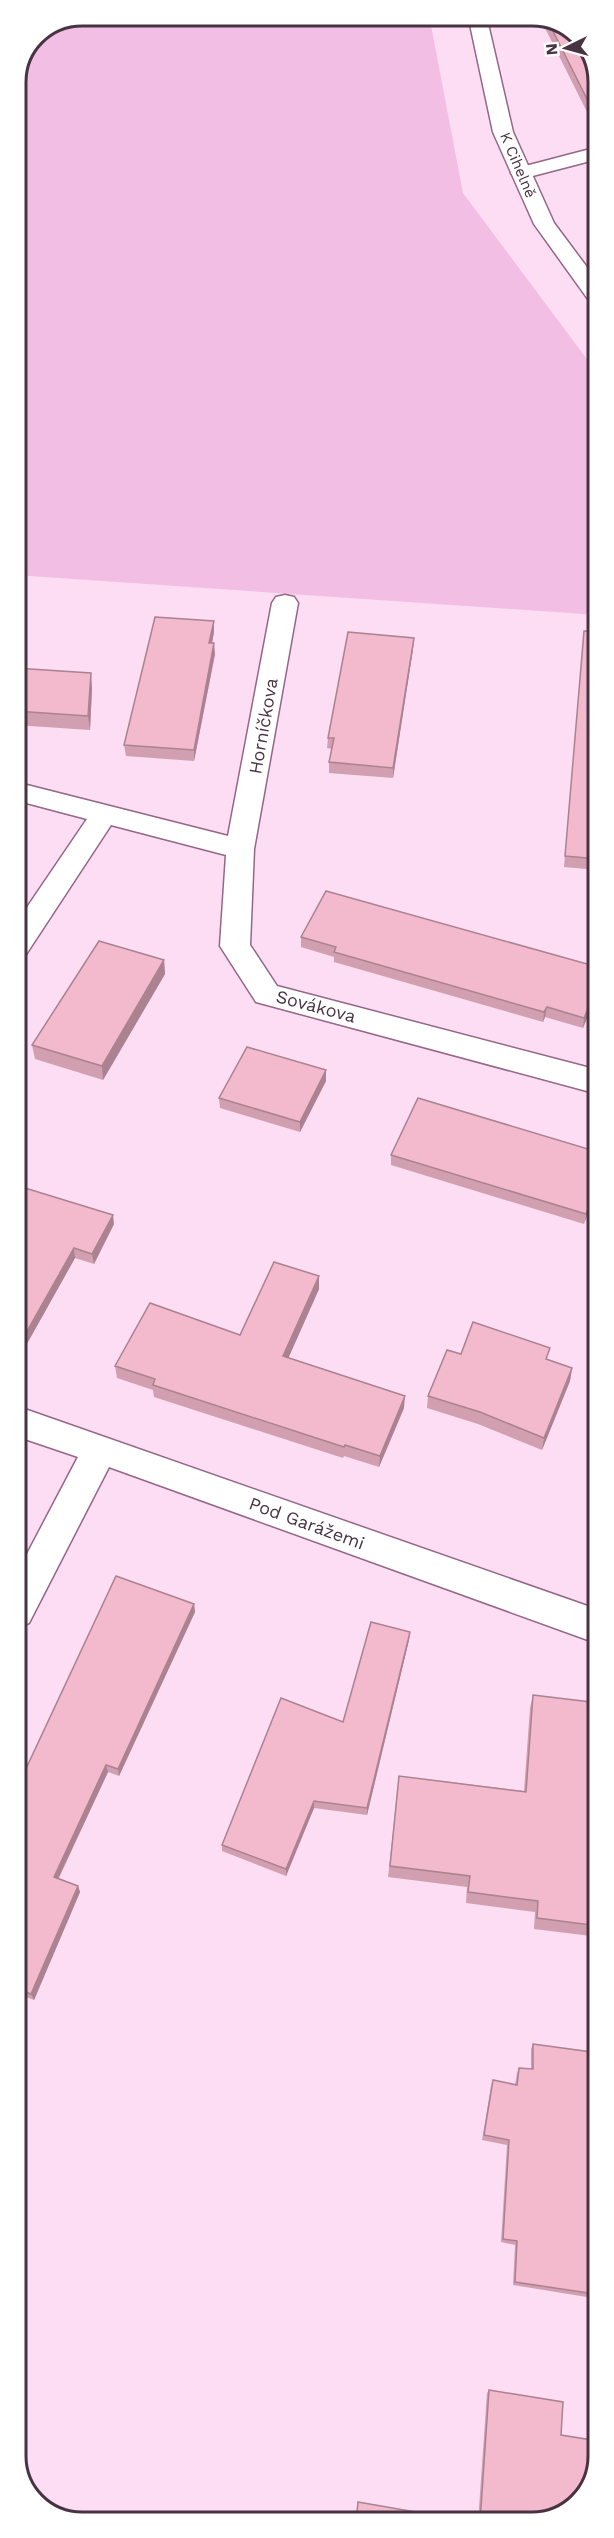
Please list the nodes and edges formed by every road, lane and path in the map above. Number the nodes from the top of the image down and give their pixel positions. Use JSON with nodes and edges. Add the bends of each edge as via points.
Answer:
{"nodes":[{"id":1,"x":479,"y":26,"type":"edge"},
{"id":2,"x":588,"y":155,"type":"edge"},
{"id":3,"x":521,"y":172,"type":"junction"},
{"id":4,"x":588,"y":283,"type":"edge"},
{"id":5,"x":285,"y":603,"type":"dead end"},
{"id":6,"x":26,"y":794,"type":"edge"},
{"id":7,"x":104,"y":814,"type":"junction"},
{"id":8,"x":240,"y":849,"type":"junction"},
{"id":9,"x":26,"y":932,"type":"edge"},
{"id":10,"x":588,"y":1079,"type":"edge"},
{"id":11,"x":26,"y":1424,"type":"edge"},
{"id":12,"x":100,"y":1449,"type":"junction"},
{"id":13,"x":26,"y":1592,"type":"edge"},
{"id":14,"x":588,"y":1623,"type":"edge"}],
"edges":[{"from":1,"to":3,"type":"street","name":"K Cihelně","via":[[503,132]]},
{"from":2,"to":3,"type":"street"},
{"from":3,"to":4,"type":"street","name":"K Cihelně","via":[[544,224]]},
{"from":5,"to":8,"type":"street","name":"Horníčkova"},
{"from":6,"to":7,"type":"street"},
{"from":7,"to":8,"type":"street"},
{"from":7,"to":9,"type":"street"},
{"from":8,"to":10,"type":"street","name":"Sovákova","via":[[235,946],[267,994]]},
{"from":11,"to":12,"type":"street","name":"Pod Garážemi"},
{"from":12,"to":13,"type":"street"},
{"from":12,"to":14,"type":"street","name":"Pod Garážemi"}]}
